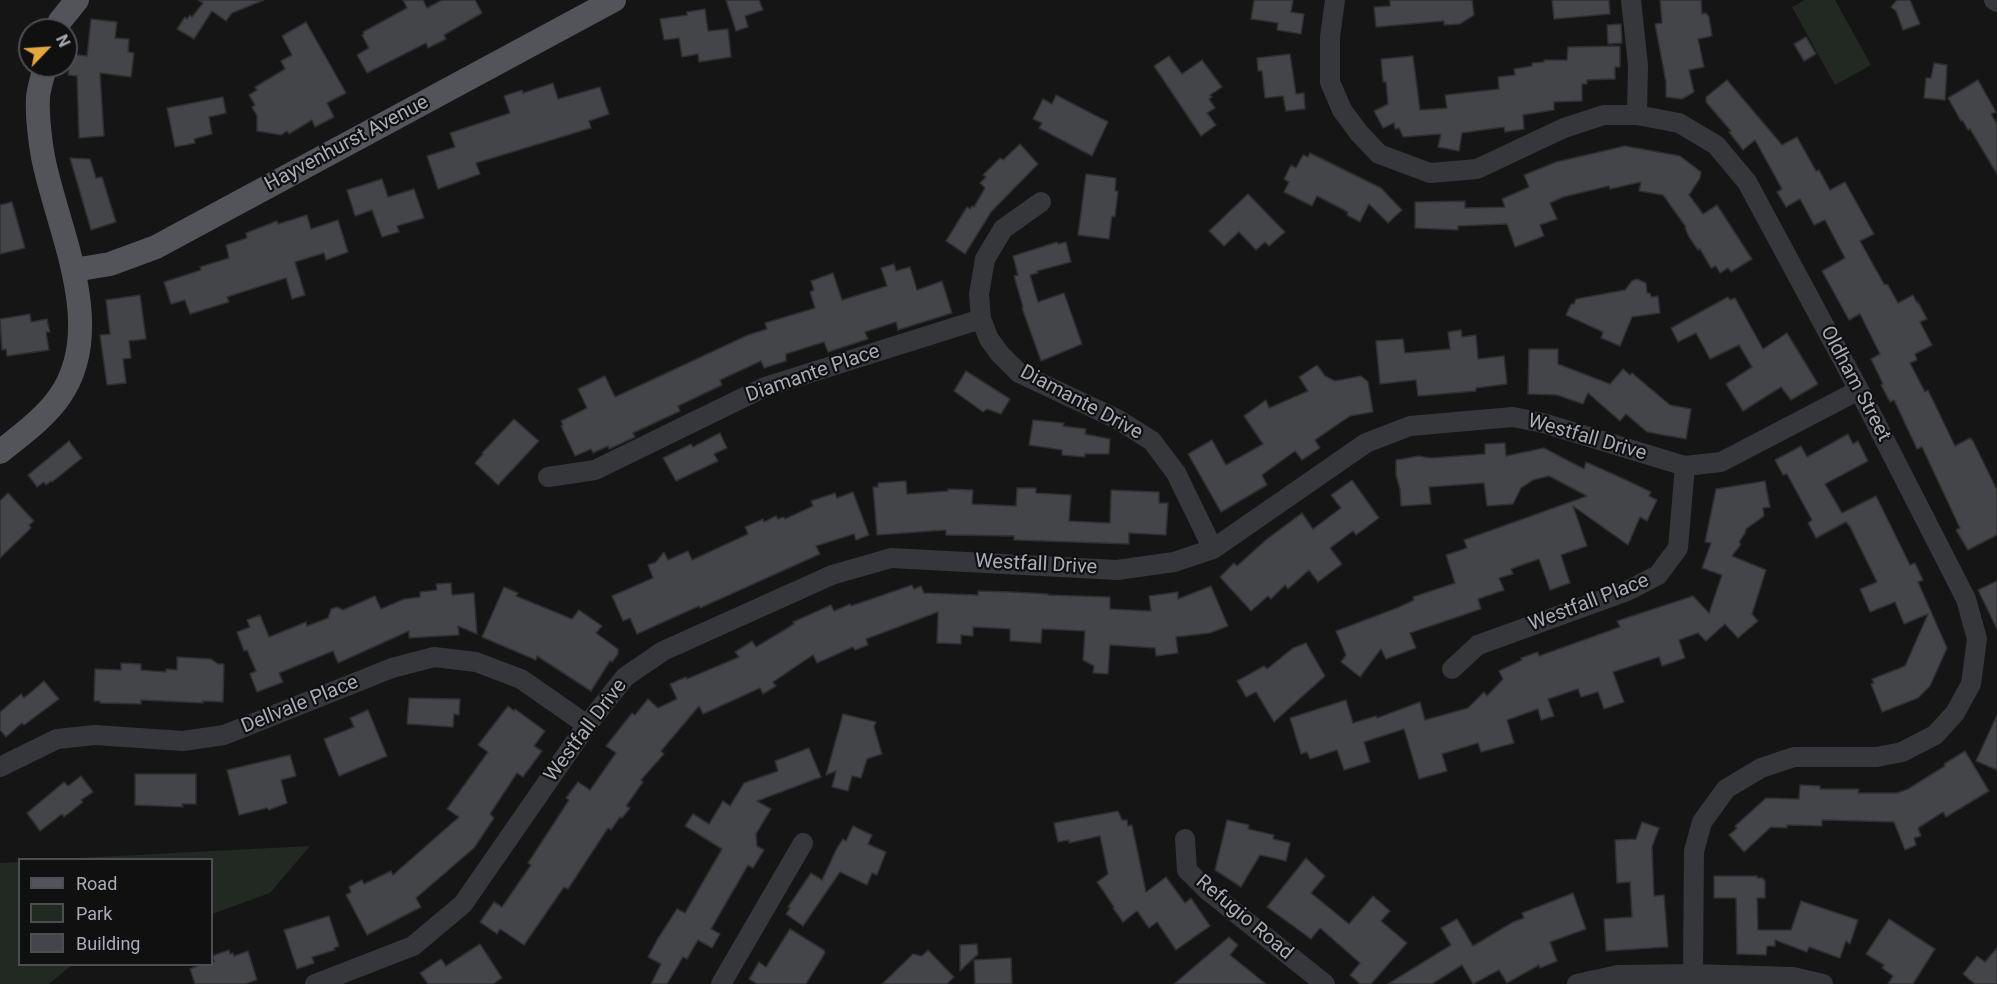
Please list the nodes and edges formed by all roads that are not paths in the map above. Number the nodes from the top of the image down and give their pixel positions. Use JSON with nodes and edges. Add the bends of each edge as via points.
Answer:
{"nodes":[{"id":1,"x":76,"y":0,"type":"edge"},
{"id":2,"x":614,"y":0,"type":"edge"},
{"id":3,"x":1335,"y":0,"type":"edge"},
{"id":4,"x":1631,"y":0,"type":"edge"},
{"id":5,"x":62,"y":18,"type":"edge"},
{"id":6,"x":42,"y":78,"type":"edge"},
{"id":7,"x":1636,"y":115,"type":"junction"},
{"id":8,"x":1041,"y":202,"type":"dead end"},
{"id":9,"x":74,"y":270,"type":"junction"},
{"id":10,"x":981,"y":319,"type":"junction"},
{"id":11,"x":1858,"y":390,"type":"junction"},
{"id":12,"x":0,"y":452,"type":"edge"},
{"id":13,"x":1685,"y":466,"type":"junction"},
{"id":14,"x":548,"y":477,"type":"dead end"},
{"id":15,"x":1213,"y":549,"type":"junction"},
{"id":16,"x":1452,"y":669,"type":"dead end"},
{"id":17,"x":587,"y":725,"type":"junction"},
{"id":18,"x":0,"y":767,"type":"edge"},
{"id":19,"x":1185,"y":839,"type":"dead end"},
{"id":20,"x":804,"y":843,"type":"dead end"},
{"id":21,"x":1693,"y":974,"type":"junction"},
{"id":22,"x":315,"y":984,"type":"edge"},
{"id":23,"x":722,"y":984,"type":"edge"},
{"id":24,"x":1325,"y":984,"type":"edge"},
{"id":25,"x":1577,"y":984,"type":"edge"},
{"id":26,"x":1823,"y":984,"type":"edge"}],
"edges":[{"from":1,"to":5,"type":"main road"},
{"from":2,"to":9,"type":"main road","name":"Hayvenhurst Avenue","via":[[156,247],[110,264]]},
{"from":3,"to":7,"type":"street","name":"Oldham Street","via":[[1330,82],[1342,110],[1379,154],[1430,172],[1477,170],[1564,128],[1604,115]]},
{"from":4,"to":7,"type":"street","via":[[1638,65]]},
{"from":6,"to":9,"type":"main road","via":[[38,98],[42,155]]},
{"from":7,"to":11,"type":"street","name":"Oldham Street","via":[[1679,123],[1716,145],[1747,182]]},
{"from":8,"to":10,"type":"street","name":"Diamante Drive","via":[[1003,229],[985,260],[979,294]]},
{"from":9,"to":12,"type":"main road","via":[[80,336],[72,375],[49,409]]},
{"from":10,"to":14,"type":"street","name":"Diamante Place","via":[[765,387],[595,470]]},
{"from":10,"to":15,"type":"street","name":"Diamante Drive","via":[[989,339],[1019,373],[1117,419],[1152,441],[1176,473]]},
{"from":11,"to":13,"type":"street","name":"Westfall Drive","via":[[1721,462]]},
{"from":11,"to":21,"type":"street","name":"Oldham Street","via":[[1966,599],[1977,639],[1971,684],[1955,713],[1935,735],[1902,752],[1877,757],[1794,757],[1761,768],[1726,789],[1702,822],[1694,851]]},
{"from":13,"to":15,"type":"street","name":"Westfall Drive","via":[[1513,417],[1410,426],[1366,443]]},
{"from":13,"to":16,"type":"street","name":"Westfall Place","via":[[1678,548],[1658,575],[1627,591],[1478,645]]},
{"from":15,"to":17,"type":"street","name":"Westfall Drive","via":[[1174,562],[1117,570],[891,558],[832,575],[663,651],[625,677]]},
{"from":17,"to":18,"type":"street","name":"Dellvale Place","via":[[521,679],[476,662],[434,657],[392,668],[224,735],[183,741],[95,735],[57,739]]},
{"from":17,"to":22,"type":"street","name":"Westfall Drive","via":[[462,904],[413,946]]},
{"from":19,"to":24,"type":"street","name":"Refugio Road","via":[[1187,870]]},
{"from":20,"to":23,"type":"street"},
{"from":21,"to":25,"type":"street","via":[[1618,975]]},
{"from":21,"to":26,"type":"street","via":[[1793,977]]}]}
